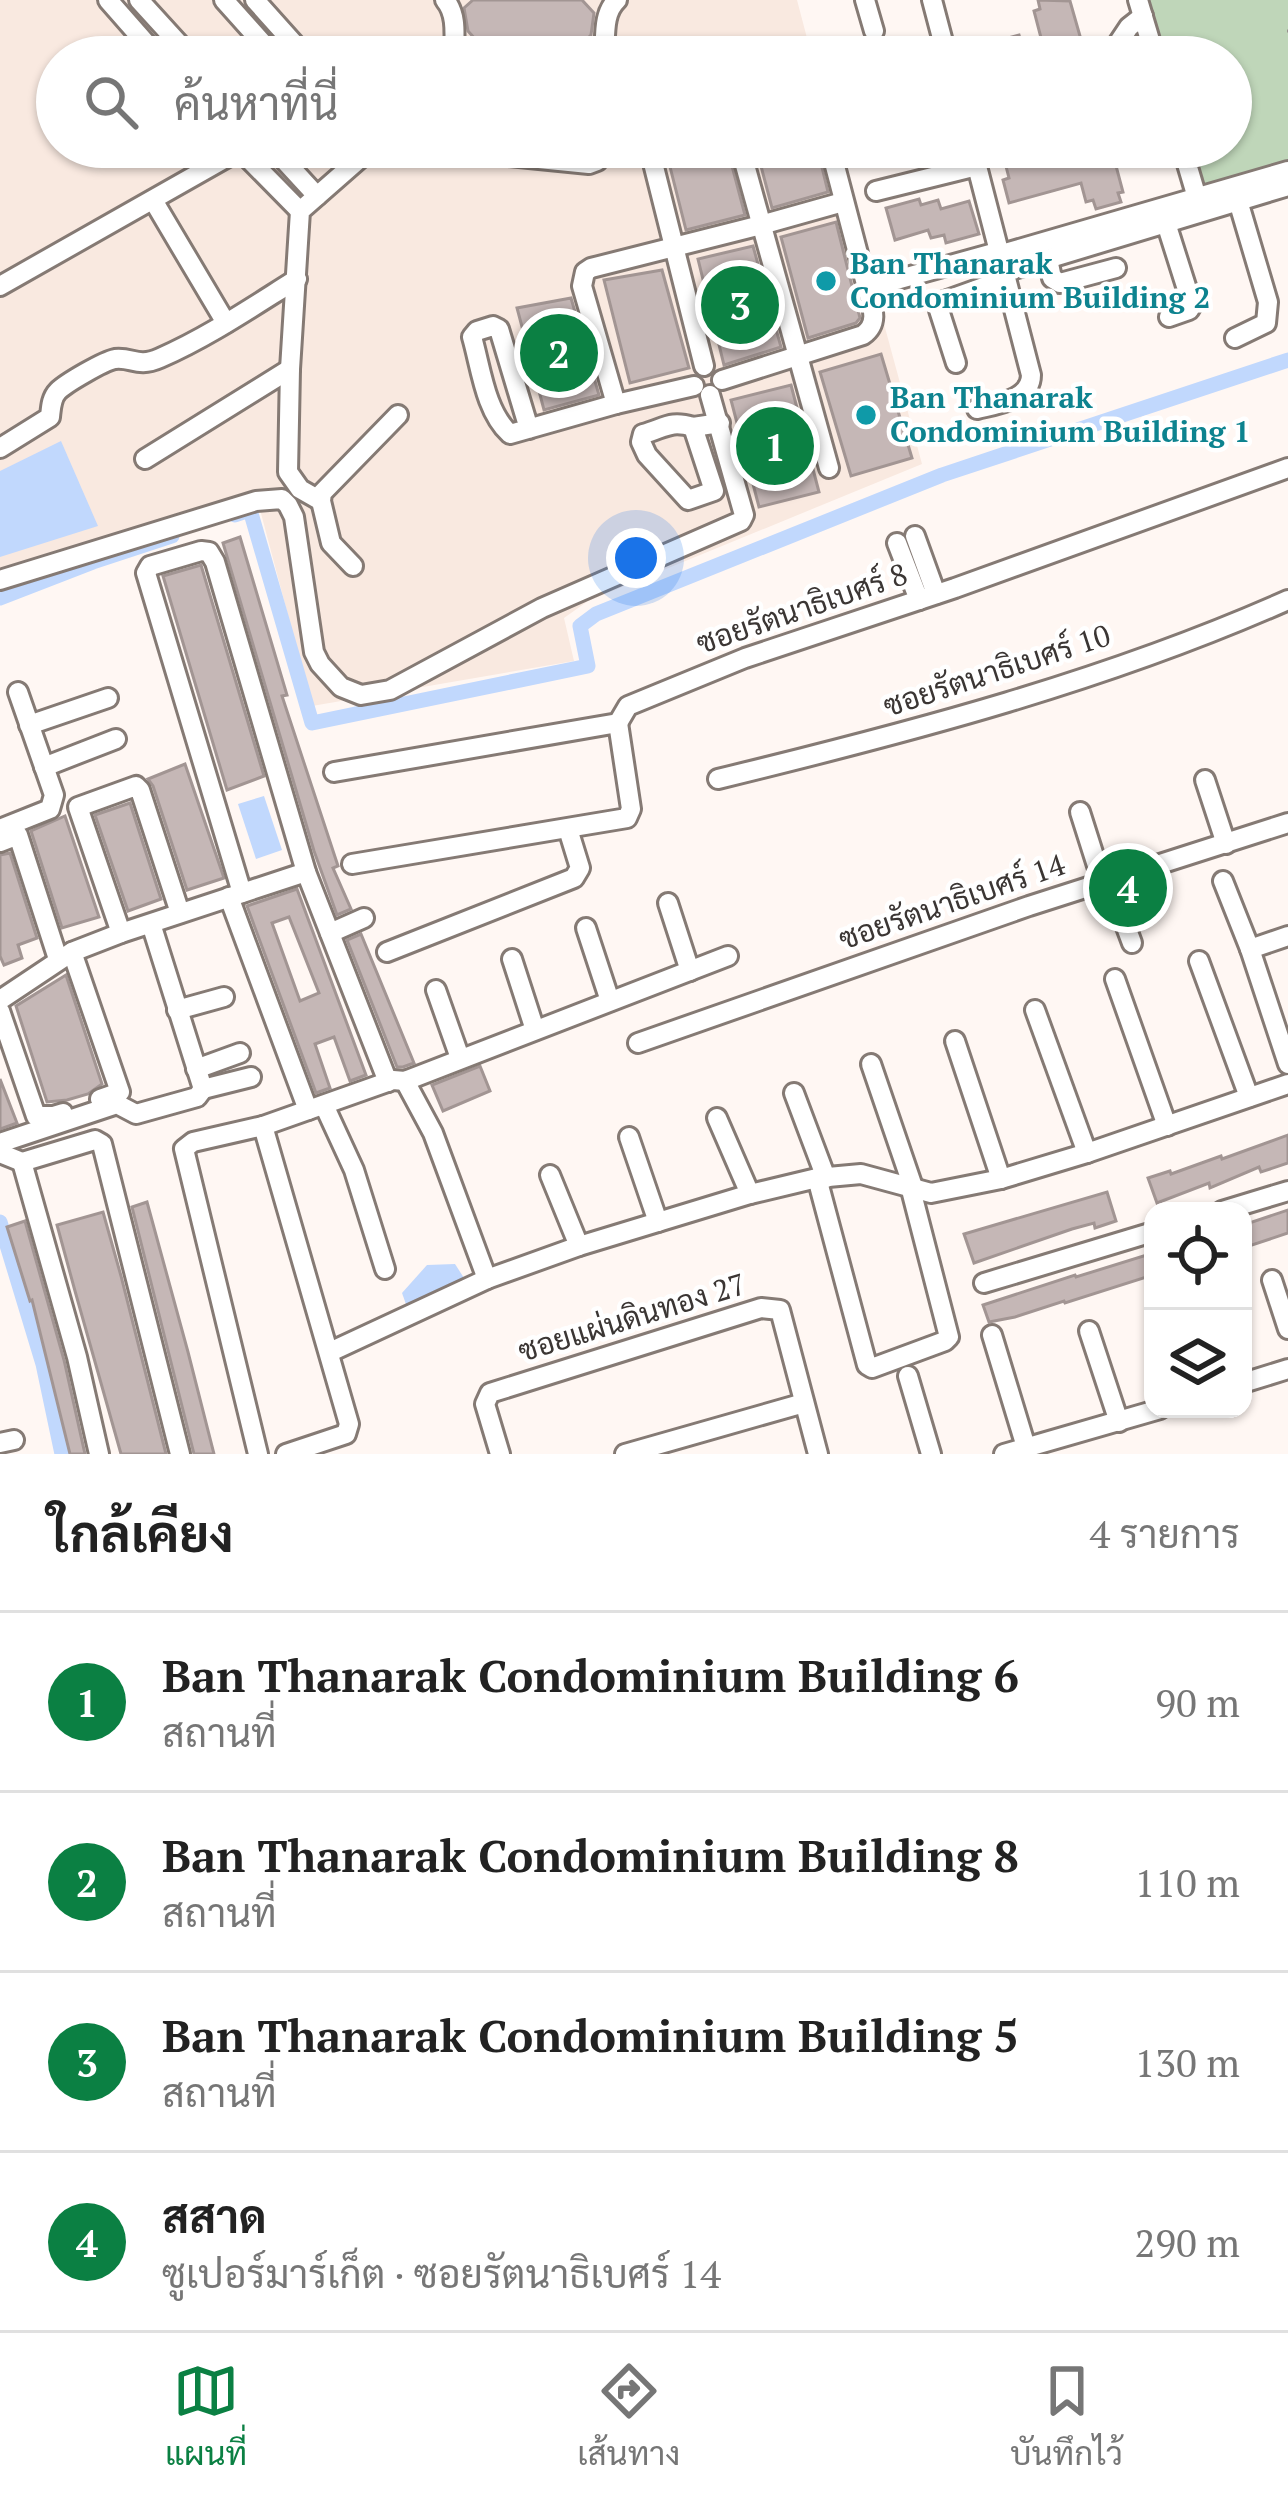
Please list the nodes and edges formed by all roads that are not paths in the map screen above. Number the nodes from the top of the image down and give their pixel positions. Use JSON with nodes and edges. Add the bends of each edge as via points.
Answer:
{"nodes":[{"id":1,"x":108,"y":0,"type":"edge"},
{"id":2,"x":139,"y":0,"type":"edge"},
{"id":3,"x":224,"y":0,"type":"edge"},
{"id":4,"x":255,"y":0,"type":"edge"},
{"id":5,"x":617,"y":0,"type":"edge"},
{"id":6,"x":866,"y":0,"type":"edge"},
{"id":7,"x":451,"y":2,"type":"edge"},
{"id":8,"x":938,"y":2,"type":"edge"},
{"id":9,"x":1140,"y":8,"type":"edge"},
{"id":10,"x":874,"y":31,"type":"dead end"},
{"id":11,"x":140,"y":36,"type":"edge"},
{"id":12,"x":171,"y":36,"type":"edge"},
{"id":13,"x":256,"y":36,"type":"edge"},
{"id":14,"x":287,"y":36,"type":"edge"},
{"id":15,"x":454,"y":36,"type":"edge"},
{"id":16,"x":606,"y":36,"type":"edge"},
{"id":17,"x":944,"y":36,"type":"edge"},
{"id":18,"x":1123,"y":36,"type":"edge"},
{"id":19,"x":206,"y":168,"type":"edge"},
{"id":20,"x":258,"y":168,"type":"edge"},
{"id":21,"x":291,"y":168,"type":"edge"},
{"id":22,"x":346,"y":168,"type":"edge"},
{"id":23,"x":654,"y":168,"type":"edge"},
{"id":24,"x":746,"y":168,"type":"edge"},
{"id":25,"x":835,"y":168,"type":"edge"},
{"id":26,"x":941,"y":168,"type":"edge"},
{"id":27,"x":978,"y":168,"type":"edge"},
{"id":28,"x":1188,"y":168,"type":"edge"},
{"id":29,"x":1288,"y":170,"type":"edge"},
{"id":30,"x":1288,"y":187,"type":"edge"},
{"id":31,"x":876,"y":191,"type":"dead end"},
{"id":32,"x":1236,"y":194,"type":"junction"},
{"id":33,"x":317,"y":196,"type":"junction"},
{"id":34,"x":153,"y":200,"type":"junction"},
{"id":35,"x":843,"y":202,"type":"junction"},
{"id":36,"x":1199,"y":206,"type":"junction"},
{"id":37,"x":300,"y":211,"type":"junction"},
{"id":38,"x":1138,"y":223,"type":"junction"},
{"id":39,"x":1166,"y":223,"type":"junction"},
{"id":40,"x":761,"y":225,"type":"junction"},
{"id":41,"x":672,"y":247,"type":"junction"},
{"id":42,"x":1055,"y":250,"type":"junction"},
{"id":43,"x":1003,"y":264,"type":"junction"},
{"id":44,"x":1117,"y":268,"type":"dead end"},
{"id":45,"x":297,"y":279,"type":"junction"},
{"id":46,"x":0,"y":286,"type":"edge"},
{"id":47,"x":867,"y":288,"type":"junction"},
{"id":48,"x":1169,"y":317,"type":"dead end"},
{"id":49,"x":226,"y":323,"type":"junction"},
{"id":50,"x":1234,"y":338,"type":"dead end"},
{"id":51,"x":796,"y":355,"type":"junction"},
{"id":52,"x":956,"y":363,"type":"dead end"},
{"id":53,"x":290,"y":369,"type":"junction"},
{"id":54,"x":709,"y":387,"type":"junction"},
{"id":55,"x":616,"y":404,"type":"junction"},
{"id":56,"x":977,"y":409,"type":"dead end"},
{"id":57,"x":398,"y":415,"type":"dead end"},
{"id":58,"x":720,"y":423,"type":"junction"},
{"id":59,"x":693,"y":428,"type":"junction"},
{"id":60,"x":529,"y":429,"type":"junction"},
{"id":61,"x":0,"y":448,"type":"edge"},
{"id":62,"x":145,"y":459,"type":"dead end"},
{"id":63,"x":829,"y":468,"type":"dead end"},
{"id":64,"x":1288,"y":468,"type":"edge"},
{"id":65,"x":321,"y":501,"type":"junction"},
{"id":66,"x":906,"y":540,"type":"dead end"},
{"id":67,"x":353,"y":566,"type":"dead end"},
{"id":68,"x":0,"y":580,"type":"edge"},
{"id":69,"x":927,"y":597,"type":"junction"},
{"id":70,"x":1288,"y":600,"type":"edge"},
{"id":71,"x":18,"y":692,"type":"dead end"},
{"id":72,"x":109,"y":698,"type":"dead end"},
{"id":73,"x":618,"y":723,"type":"junction"},
{"id":74,"x":29,"y":725,"type":"junction"},
{"id":75,"x":116,"y":739,"type":"dead end"},
{"id":76,"x":44,"y":767,"type":"junction"},
{"id":77,"x":334,"y":772,"type":"dead end"},
{"id":78,"x":718,"y":779,"type":"dead end"},
{"id":79,"x":1205,"y":780,"type":"dead end"},
{"id":80,"x":1080,"y":812,"type":"dead end"},
{"id":81,"x":1288,"y":823,"type":"edge"},
{"id":82,"x":568,"y":829,"type":"junction"},
{"id":83,"x":0,"y":830,"type":"edge"},
{"id":84,"x":0,"y":842,"type":"edge"},
{"id":85,"x":1226,"y":844,"type":"junction"},
{"id":86,"x":352,"y":865,"type":"dead end"},
{"id":87,"x":306,"y":872,"type":"junction"},
{"id":88,"x":1223,"y":880,"type":"dead end"},
{"id":89,"x":1109,"y":881,"type":"junction"},
{"id":90,"x":235,"y":895,"type":"junction"},
{"id":91,"x":668,"y":903,"type":"dead end"},
{"id":92,"x":180,"y":914,"type":"junction"},
{"id":93,"x":364,"y":918,"type":"dead end"},
{"id":94,"x":586,"y":928,"type":"dead end"},
{"id":95,"x":153,"y":930,"type":"dead end"},
{"id":96,"x":122,"y":933,"type":"junction"},
{"id":97,"x":330,"y":933,"type":"junction"},
{"id":98,"x":1288,"y":936,"type":"edge"},
{"id":99,"x":1132,"y":944,"type":"dead end"},
{"id":100,"x":1250,"y":949,"type":"junction"},
{"id":101,"x":387,"y":952,"type":"dead end"},
{"id":102,"x":65,"y":956,"type":"junction"},
{"id":103,"x":728,"y":956,"type":"dead end"},
{"id":104,"x":512,"y":958,"type":"dead end"},
{"id":105,"x":1199,"y":961,"type":"dead end"},
{"id":106,"x":689,"y":971,"type":"junction"},
{"id":107,"x":1115,"y":980,"type":"dead end"},
{"id":108,"x":436,"y":990,"type":"dead end"},
{"id":109,"x":1,"y":997,"type":"edge"},
{"id":110,"x":224,"y":997,"type":"dead end"},
{"id":111,"x":610,"y":1001,"type":"junction"},
{"id":112,"x":177,"y":1010,"type":"junction"},
{"id":113,"x":1035,"y":1010,"type":"dead end"},
{"id":114,"x":1280,"y":1015,"type":"edge"},
{"id":115,"x":535,"y":1030,"type":"junction"},
{"id":116,"x":956,"y":1041,"type":"dead end"},
{"id":117,"x":638,"y":1043,"type":"dead end"},
{"id":118,"x":240,"y":1053,"type":"dead end"},
{"id":119,"x":460,"y":1058,"type":"junction"},
{"id":120,"x":872,"y":1064,"type":"dead end"},
{"id":121,"x":1288,"y":1064,"type":"edge"},
{"id":122,"x":196,"y":1069,"type":"junction"},
{"id":123,"x":251,"y":1077,"type":"dead end"},
{"id":124,"x":396,"y":1082,"type":"junction"},
{"id":125,"x":1288,"y":1084,"type":"edge"},
{"id":126,"x":203,"y":1089,"type":"junction"},
{"id":127,"x":794,"y":1093,"type":"dead end"},
{"id":128,"x":1249,"y":1097,"type":"junction"},
{"id":129,"x":316,"y":1107,"type":"junction"},
{"id":130,"x":717,"y":1118,"type":"dead end"},
{"id":131,"x":263,"y":1126,"type":"junction"},
{"id":132,"x":1167,"y":1126,"type":"junction"},
{"id":133,"x":629,"y":1137,"type":"dead end"},
{"id":134,"x":0,"y":1142,"type":"edge"},
{"id":135,"x":0,"y":1153,"type":"edge"},
{"id":136,"x":1087,"y":1154,"type":"junction"},
{"id":137,"x":22,"y":1162,"type":"junction"},
{"id":138,"x":550,"y":1175,"type":"dead end"},
{"id":139,"x":822,"y":1178,"type":"junction"},
{"id":140,"x":1001,"y":1179,"type":"junction"},
{"id":141,"x":912,"y":1186,"type":"junction"},
{"id":142,"x":1288,"y":1191,"type":"edge"},
{"id":143,"x":750,"y":1194,"type":"junction"},
{"id":144,"x":1252,"y":1202,"type":"edge"},
{"id":145,"x":658,"y":1222,"type":"junction"},
{"id":146,"x":1144,"y":1235,"type":"edge"},
{"id":147,"x":579,"y":1246,"type":"junction"},
{"id":148,"x":385,"y":1269,"type":"dead end"},
{"id":149,"x":487,"y":1279,"type":"junction"},
{"id":150,"x":1272,"y":1280,"type":"dead end"},
{"id":151,"x":984,"y":1282,"type":"dead end"},
{"id":152,"x":1288,"y":1329,"type":"edge"},
{"id":153,"x":1089,"y":1331,"type":"dead end"},
{"id":154,"x":992,"y":1335,"type":"dead end"},
{"id":155,"x":330,"y":1352,"type":"junction"},
{"id":156,"x":1288,"y":1369,"type":"edge"},
{"id":157,"x":908,"y":1376,"type":"dead end"},
{"id":158,"x":1252,"y":1380,"type":"edge"},
{"id":159,"x":804,"y":1402,"type":"junction"},
{"id":160,"x":1144,"y":1414,"type":"edge"},
{"id":161,"x":1119,"y":1422,"type":"junction"},
{"id":162,"x":1026,"y":1447,"type":"junction"},
{"id":163,"x":99,"y":1454,"type":"edge"},
{"id":164,"x":180,"y":1454,"type":"edge"},
{"id":165,"x":258,"y":1454,"type":"edge"},
{"id":166,"x":286,"y":1454,"type":"edge"},
{"id":167,"x":500,"y":1454,"type":"edge"},
{"id":168,"x":625,"y":1454,"type":"edge"},
{"id":169,"x":818,"y":1454,"type":"edge"},
{"id":170,"x":931,"y":1454,"type":"edge"},
{"id":171,"x":1004,"y":1454,"type":"edge"}],
"edges":[{"from":1,"to":11,"type":"street"},
{"from":2,"to":12,"type":"street"},
{"from":3,"to":13,"type":"street"},
{"from":4,"to":14,"type":"street"},
{"from":5,"to":16,"type":"street"},
{"from":6,"to":10,"type":"street"},
{"from":7,"to":15,"type":"street"},
{"from":8,"to":17,"type":"street"},
{"from":9,"to":18,"type":"street"},
{"from":19,"to":34,"type":"street"},
{"from":20,"to":37,"type":"street"},
{"from":21,"to":33,"type":"street"},
{"from":22,"to":33,"type":"street"},
{"from":23,"to":41,"type":"street"},
{"from":24,"to":40,"type":"street"},
{"from":25,"to":35,"type":"street"},
{"from":26,"to":31,"type":"street"},
{"from":27,"to":43,"type":"street"},
{"from":28,"to":36,"type":"street"},
{"from":29,"to":32,"type":"street"},
{"from":30,"to":32,"type":"street"},
{"from":32,"to":36,"type":"street"},
{"from":32,"to":50,"type":"street","via":[[1269,315]]},
{"from":33,"to":37,"type":"street"},
{"from":34,"to":46,"type":"street"},
{"from":34,"to":49,"type":"street"},
{"from":35,"to":40,"type":"street"},
{"from":35,"to":47,"type":"street"},
{"from":36,"to":38,"type":"street"},
{"from":36,"to":39,"type":"street"},
{"from":37,"to":45,"type":"street"},
{"from":38,"to":39,"type":"street"},
{"from":38,"to":42,"type":"street"},
{"from":39,"to":48,"type":"street","via":[[1192,305]]},
{"from":40,"to":41,"type":"street"},
{"from":40,"to":51,"type":"street"},
{"from":41,"to":54,"type":"street","via":[[704,366],[718,371]]},
{"from":41,"to":55,"type":"street","via":[[583,276]]},
{"from":42,"to":43,"type":"street"},
{"from":42,"to":44,"type":"street","via":[[1052,278],[1060,283]]},
{"from":43,"to":47,"type":"street"},
{"from":43,"to":52,"type":"street","via":[[939,303]]},
{"from":43,"to":56,"type":"street","via":[[1032,385]]},
{"from":45,"to":49,"type":"street"},
{"from":45,"to":53,"type":"street"},
{"from":47,"to":51,"type":"street","via":[[872,328]]},
{"from":49,"to":61,"type":"street","via":[[142,364],[109,361],[58,390],[50,417]]},
{"from":51,"to":54,"type":"street"},
{"from":51,"to":63,"type":"street"},
{"from":53,"to":62,"type":"street"},
{"from":53,"to":65,"type":"street","via":[[288,472]]},
{"from":54,"to":55,"type":"street"},
{"from":54,"to":58,"type":"street"},
{"from":55,"to":60,"type":"street"},
{"from":57,"to":65,"type":"street"},
{"from":58,"to":59,"type":"street"},
{"from":58,"to":68,"type":"street","via":[[741,521],[542,608],[390,690],[361,695],[320,664],[294,517],[282,499]]},
{"from":59,"to":59,"type":"street","via":[[676,422],[640,442],[688,500],[714,491]]},
{"from":60,"to":60,"type":"street","via":[[499,329],[476,331],[501,426],[510,434]]},
{"from":64,"to":69,"type":"street","name":"ซอยรัตนาธิเบศร์ 8"},
{"from":65,"to":67,"type":"street","via":[[332,543]]},
{"from":66,"to":69,"type":"street"},
{"from":69,"to":73,"type":"street","name":"ซอยรัตนาธิเบศร์ 8","via":[[745,658],[628,706]]},
{"from":70,"to":78,"type":"street","name":"ซอยรัตนาธิเบศร์ 10","via":[[1172,647],[896,736]]},
{"from":71,"to":74,"type":"street"},
{"from":72,"to":74,"type":"street"},
{"from":73,"to":77,"type":"street","name":"ซอยรัตนาธิเบศร์ 8"},
{"from":73,"to":82,"type":"street","via":[[627,818]]},
{"from":74,"to":76,"type":"street"},
{"from":75,"to":76,"type":"street"},
{"from":76,"to":83,"type":"street","via":[[50,809]]},
{"from":79,"to":85,"type":"street"},
{"from":80,"to":89,"type":"street"},
{"from":81,"to":85,"type":"street","name":"ซอยรัตนาธิเบศร์ 14"},
{"from":82,"to":86,"type":"street"},
{"from":82,"to":101,"type":"street","via":[[580,868],[574,878]]},
{"from":84,"to":102,"type":"street","via":[[18,835]]},
{"from":85,"to":89,"type":"street","name":"ซอยรัตนาธิเบศร์ 14"},
{"from":87,"to":90,"type":"street"},
{"from":87,"to":90,"type":"street","via":[[215,562],[201,551],[150,566]]},
{"from":87,"to":97,"type":"street"},
{"from":88,"to":100,"type":"street"},
{"from":89,"to":99,"type":"street"},
{"from":89,"to":117,"type":"street","name":"ซอยรัตนาธิเบศร์ 14"},
{"from":90,"to":92,"type":"street"},
{"from":90,"to":129,"type":"street"},
{"from":91,"to":106,"type":"street"},
{"from":92,"to":96,"type":"street"},
{"from":92,"to":96,"type":"street","via":[[136,786],[78,807]]},
{"from":93,"to":97,"type":"street"},
{"from":94,"to":111,"type":"street"},
{"from":95,"to":112,"type":"street"},
{"from":96,"to":102,"type":"street"},
{"from":97,"to":124,"type":"street"},
{"from":98,"to":100,"type":"street"},
{"from":100,"to":114,"type":"street"},
{"from":102,"to":109,"type":"street"},
{"from":102,"to":109,"type":"street","via":[[120,1092],[36,1116]]},
{"from":103,"to":106,"type":"street"},
{"from":104,"to":115,"type":"street"},
{"from":105,"to":128,"type":"street"},
{"from":106,"to":111,"type":"street"},
{"from":107,"to":132,"type":"street"},
{"from":108,"to":119,"type":"street"},
{"from":110,"to":112,"type":"street"},
{"from":111,"to":115,"type":"street"},
{"from":112,"to":122,"type":"street"},
{"from":113,"to":136,"type":"street"},
{"from":114,"to":121,"type":"street"},
{"from":115,"to":119,"type":"street"},
{"from":116,"to":140,"type":"street"},
{"from":118,"to":122,"type":"street"},
{"from":119,"to":124,"type":"street"},
{"from":120,"to":141,"type":"street"},
{"from":122,"to":126,"type":"street"},
{"from":123,"to":126,"type":"street"},
{"from":124,"to":129,"type":"street"},
{"from":124,"to":149,"type":"street","via":[[433,1132]]},
{"from":125,"to":128,"type":"street"},
{"from":126,"to":134,"type":"street","via":[[136,1114],[117,1104]]},
{"from":127,"to":139,"type":"street"},
{"from":128,"to":132,"type":"street"},
{"from":129,"to":131,"type":"street"},
{"from":129,"to":148,"type":"street","via":[[354,1170]]},
{"from":130,"to":143,"type":"street"},
{"from":131,"to":155,"type":"street"},
{"from":131,"to":165,"type":"street","via":[[184,1149]]},
{"from":132,"to":136,"type":"street"},
{"from":133,"to":145,"type":"street"},
{"from":135,"to":137,"type":"street"},
{"from":136,"to":140,"type":"street"},
{"from":137,"to":163,"type":"street"},
{"from":137,"to":164,"type":"street","via":[[102,1144]]},
{"from":138,"to":147,"type":"street"},
{"from":139,"to":141,"type":"street","via":[[861,1174]]},
{"from":139,"to":141,"type":"street","via":[[872,1368],[949,1337]]},
{"from":139,"to":143,"type":"street"},
{"from":140,"to":141,"type":"street","via":[[931,1192]]},
{"from":142,"to":144,"type":"street"},
{"from":143,"to":145,"type":"street"},
{"from":145,"to":147,"type":"street"},
{"from":146,"to":151,"type":"street"},
{"from":147,"to":149,"type":"street"},
{"from":149,"to":155,"type":"street"},
{"from":150,"to":152,"type":"street"},
{"from":153,"to":161,"type":"street"},
{"from":154,"to":162,"type":"street"},
{"from":155,"to":166,"type":"street","via":[[346,1434]]},
{"from":156,"to":158,"type":"street"},
{"from":157,"to":170,"type":"street"},
{"from":159,"to":167,"type":"street","name":"ซอยแผ่นดินทอง 27","via":[[780,1310],[761,1308],[490,1393],[485,1404]]},
{"from":159,"to":168,"type":"street"},
{"from":159,"to":169,"type":"street","name":"ซอยแผ่นดินทอง 27"},
{"from":160,"to":161,"type":"street"},
{"from":161,"to":162,"type":"street"},
{"from":162,"to":171,"type":"street"}]}
